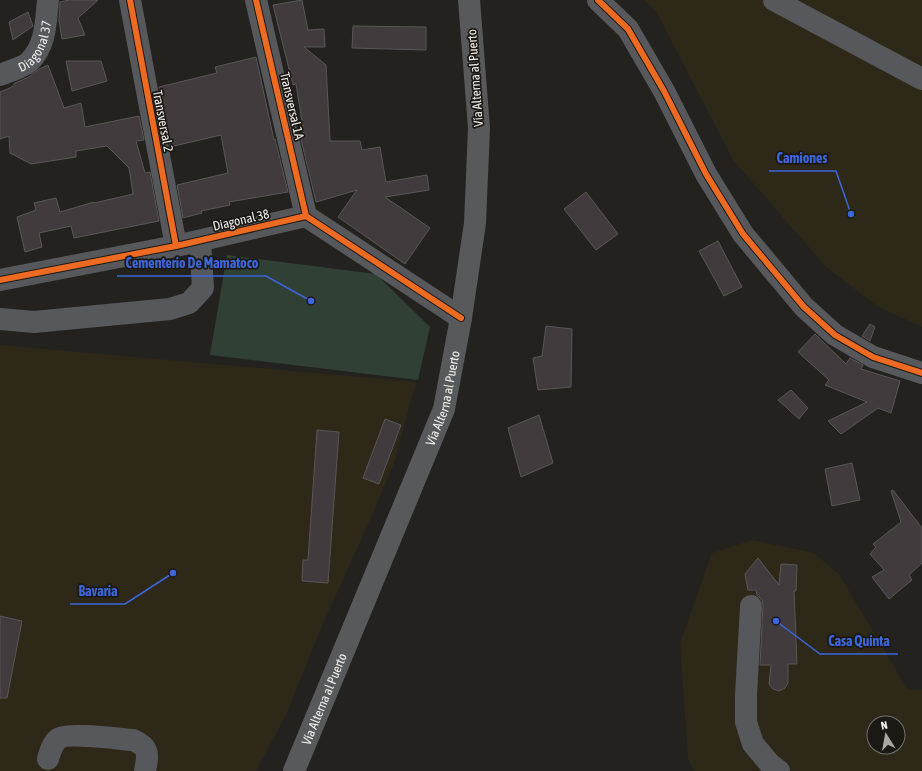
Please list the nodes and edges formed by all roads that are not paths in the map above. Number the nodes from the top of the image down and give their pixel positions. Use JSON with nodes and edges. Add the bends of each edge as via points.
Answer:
{"nodes":[{"id":1,"x":48,"y":0,"type":"edge"},
{"id":2,"x":130,"y":0,"type":"edge"},
{"id":3,"x":256,"y":0,"type":"edge"},
{"id":4,"x":469,"y":0,"type":"edge"},
{"id":5,"x":598,"y":0,"type":"edge"},
{"id":6,"x":774,"y":0,"type":"edge"},
{"id":7,"x":0,"y":75,"type":"edge"},
{"id":8,"x":922,"y":79,"type":"edge"},
{"id":9,"x":306,"y":216,"type":"junction"},
{"id":10,"x":200,"y":241,"type":"junction"},
{"id":11,"x":176,"y":246,"type":"junction"},
{"id":12,"x":0,"y":280,"type":"edge"},
{"id":13,"x":461,"y":318,"type":"junction"},
{"id":14,"x":0,"y":319,"type":"edge"},
{"id":15,"x":922,"y":373,"type":"edge"},
{"id":16,"x":751,"y":606,"type":"dead end"},
{"id":17,"x":48,"y":759,"type":"dead end"},
{"id":18,"x":145,"y":771,"type":"edge"},
{"id":19,"x":294,"y":771,"type":"edge"},
{"id":20,"x":779,"y":771,"type":"edge"}],
"edges":[{"from":1,"to":7,"type":"street","name":"Diagonal 37","via":[[42,44],[28,63]]},
{"from":2,"to":11,"type":"street","name":"Transversal 2"},
{"from":3,"to":9,"type":"street","name":"Transversal 1A"},
{"from":4,"to":13,"type":"main road","name":"Vía Alterna al Puerto","via":[[479,128],[475,223]]},
{"from":5,"to":15,"type":"street","via":[[628,28],[664,91],[706,174],[743,234],[804,307],[835,335],[873,357]]},
{"from":6,"to":8,"type":"street"},
{"from":9,"to":10,"type":"street","name":"Diagonal 38"},
{"from":9,"to":13,"type":"street"},
{"from":10,"to":11,"type":"street","name":"Diagonal 38"},
{"from":10,"to":14,"type":"street","via":[[203,288],[189,303],[170,309],[34,322]]},
{"from":11,"to":12,"type":"street","name":"Diagonal 38"},
{"from":13,"to":19,"type":"main road","name":"Vía Alterna al Puerto","via":[[444,410]]},
{"from":16,"to":20,"type":"street","via":[[746,722],[753,744]]},
{"from":17,"to":18,"type":"street","via":[[53,744],[59,738],[71,736],[133,740],[142,743],[148,754]]}]}
